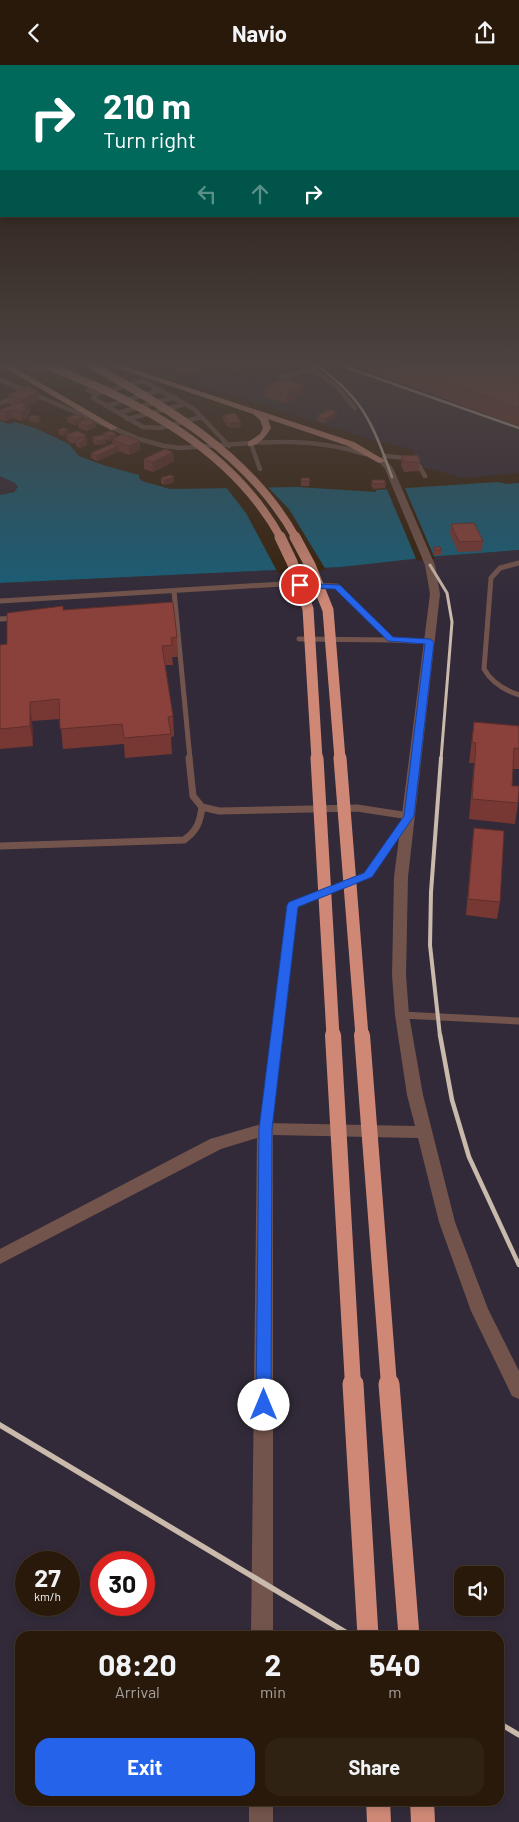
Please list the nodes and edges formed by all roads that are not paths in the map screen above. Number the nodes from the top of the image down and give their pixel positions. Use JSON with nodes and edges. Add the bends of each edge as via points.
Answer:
{"nodes":[{"id":1,"x":155,"y":444,"type":"edge"},
{"id":2,"x":198,"y":444,"type":"edge"},
{"id":3,"x":215,"y":444,"type":"edge"},
{"id":4,"x":251,"y":444,"type":"joint"},
{"id":5,"x":316,"y":444,"type":"edge"},
{"id":6,"x":351,"y":444,"type":"edge"},
{"id":7,"x":228,"y":446,"type":"joint"},
{"id":8,"x":382,"y":461,"type":"junction"},
{"id":9,"x":260,"y":469,"type":"dead end"},
{"id":10,"x":425,"y":476,"type":"dead end"},
{"id":11,"x":519,"y":563,"type":"edge"},
{"id":12,"x":174,"y":591,"type":"junction"},
{"id":13,"x":0,"y":601,"type":"edge"},
{"id":14,"x":165,"y":607,"type":"edge"},
{"id":15,"x":175,"y":607,"type":"junction"},
{"id":16,"x":20,"y":618,"type":"edge"},
{"id":17,"x":0,"y":619,"type":"edge"},
{"id":18,"x":299,"y":639,"type":"dead end"},
{"id":19,"x":391,"y":640,"type":"junction"},
{"id":20,"x":430,"y":642,"type":"junction"},
{"id":21,"x":519,"y":695,"type":"edge"},
{"id":22,"x":202,"y":807,"type":"junction"},
{"id":23,"x":409,"y":816,"type":"junction"},
{"id":24,"x":0,"y":846,"type":"edge"},
{"id":25,"x":402,"y":1015,"type":"junction"},
{"id":26,"x":519,"y":1021,"type":"edge"},
{"id":27,"x":265,"y":1129,"type":"junction"},
{"id":28,"x":424,"y":1132,"type":"junction"},
{"id":29,"x":0,"y":1257,"type":"edge"},
{"id":30,"x":519,"y":1390,"type":"edge"},
{"id":31,"x":262,"y":1631,"type":"edge"},
{"id":32,"x":368,"y":1631,"type":"edge"},
{"id":33,"x":408,"y":1631,"type":"edge"},
{"id":34,"x":261,"y":1806,"type":"edge"},
{"id":35,"x":378,"y":1806,"type":"edge"},
{"id":36,"x":422,"y":1806,"type":"edge"},
{"id":37,"x":261,"y":1822,"type":"edge"},
{"id":38,"x":379,"y":1822,"type":"edge"},
{"id":39,"x":423,"y":1822,"type":"edge"}],
"edges":[{"from":1,"to":7,"type":"lane","via":[[172,448]]},
{"from":2,"to":32,"type":"highway","bridge":true,"via":[[215,457],[264,512],[296,570],[308,609]]},
{"from":3,"to":33,"type":"highway","bridge":true,"via":[[232,457],[280,511],[306,552],[328,610]]},
{"from":4,"to":7,"type":"lane"},
{"from":4,"to":9,"type":"lane"},
{"from":5,"to":8,"type":"lane","via":[[358,451]]},
{"from":6,"to":8,"type":"highway"},
{"from":8,"to":10,"type":"lane","via":[[385,456],[415,459]]},
{"from":8,"to":20,"type":"street","via":[[389,468],[430,565],[434,593]]},
{"from":11,"to":21,"type":"lane","via":[[500,568],[491,578],[484,669],[496,685]]},
{"from":12,"to":13,"type":"lane"},
{"from":12,"to":15,"type":"lane"},
{"from":12,"to":19,"type":"lane","via":[[282,585],[337,586]]},
{"from":14,"to":15,"type":"lane"},
{"from":15,"to":22,"type":"lane","via":[[193,797]]},
{"from":16,"to":17,"type":"lane"},
{"from":18,"to":19,"type":"lane"},
{"from":19,"to":20,"type":"lane"},
{"from":20,"to":23,"type":"street"},
{"from":22,"to":23,"type":"lane","via":[[219,811],[357,808]]},
{"from":22,"to":24,"type":"lane","via":[[199,826],[184,840]]},
{"from":23,"to":25,"type":"street","via":[[399,925]]},
{"from":23,"to":27,"type":"lane","via":[[368,875],[292,905]]},
{"from":25,"to":26,"type":"lane"},
{"from":25,"to":28,"type":"street","via":[[407,1056]]},
{"from":27,"to":28,"type":"street"},
{"from":27,"to":29,"type":"street","via":[[216,1144]]},
{"from":27,"to":31,"type":"street"},
{"from":28,"to":30,"type":"street","via":[[447,1222],[465,1274]]},
{"from":34,"to":37,"type":"street"},
{"from":35,"to":38,"type":"highway"},
{"from":36,"to":39,"type":"highway"}]}
